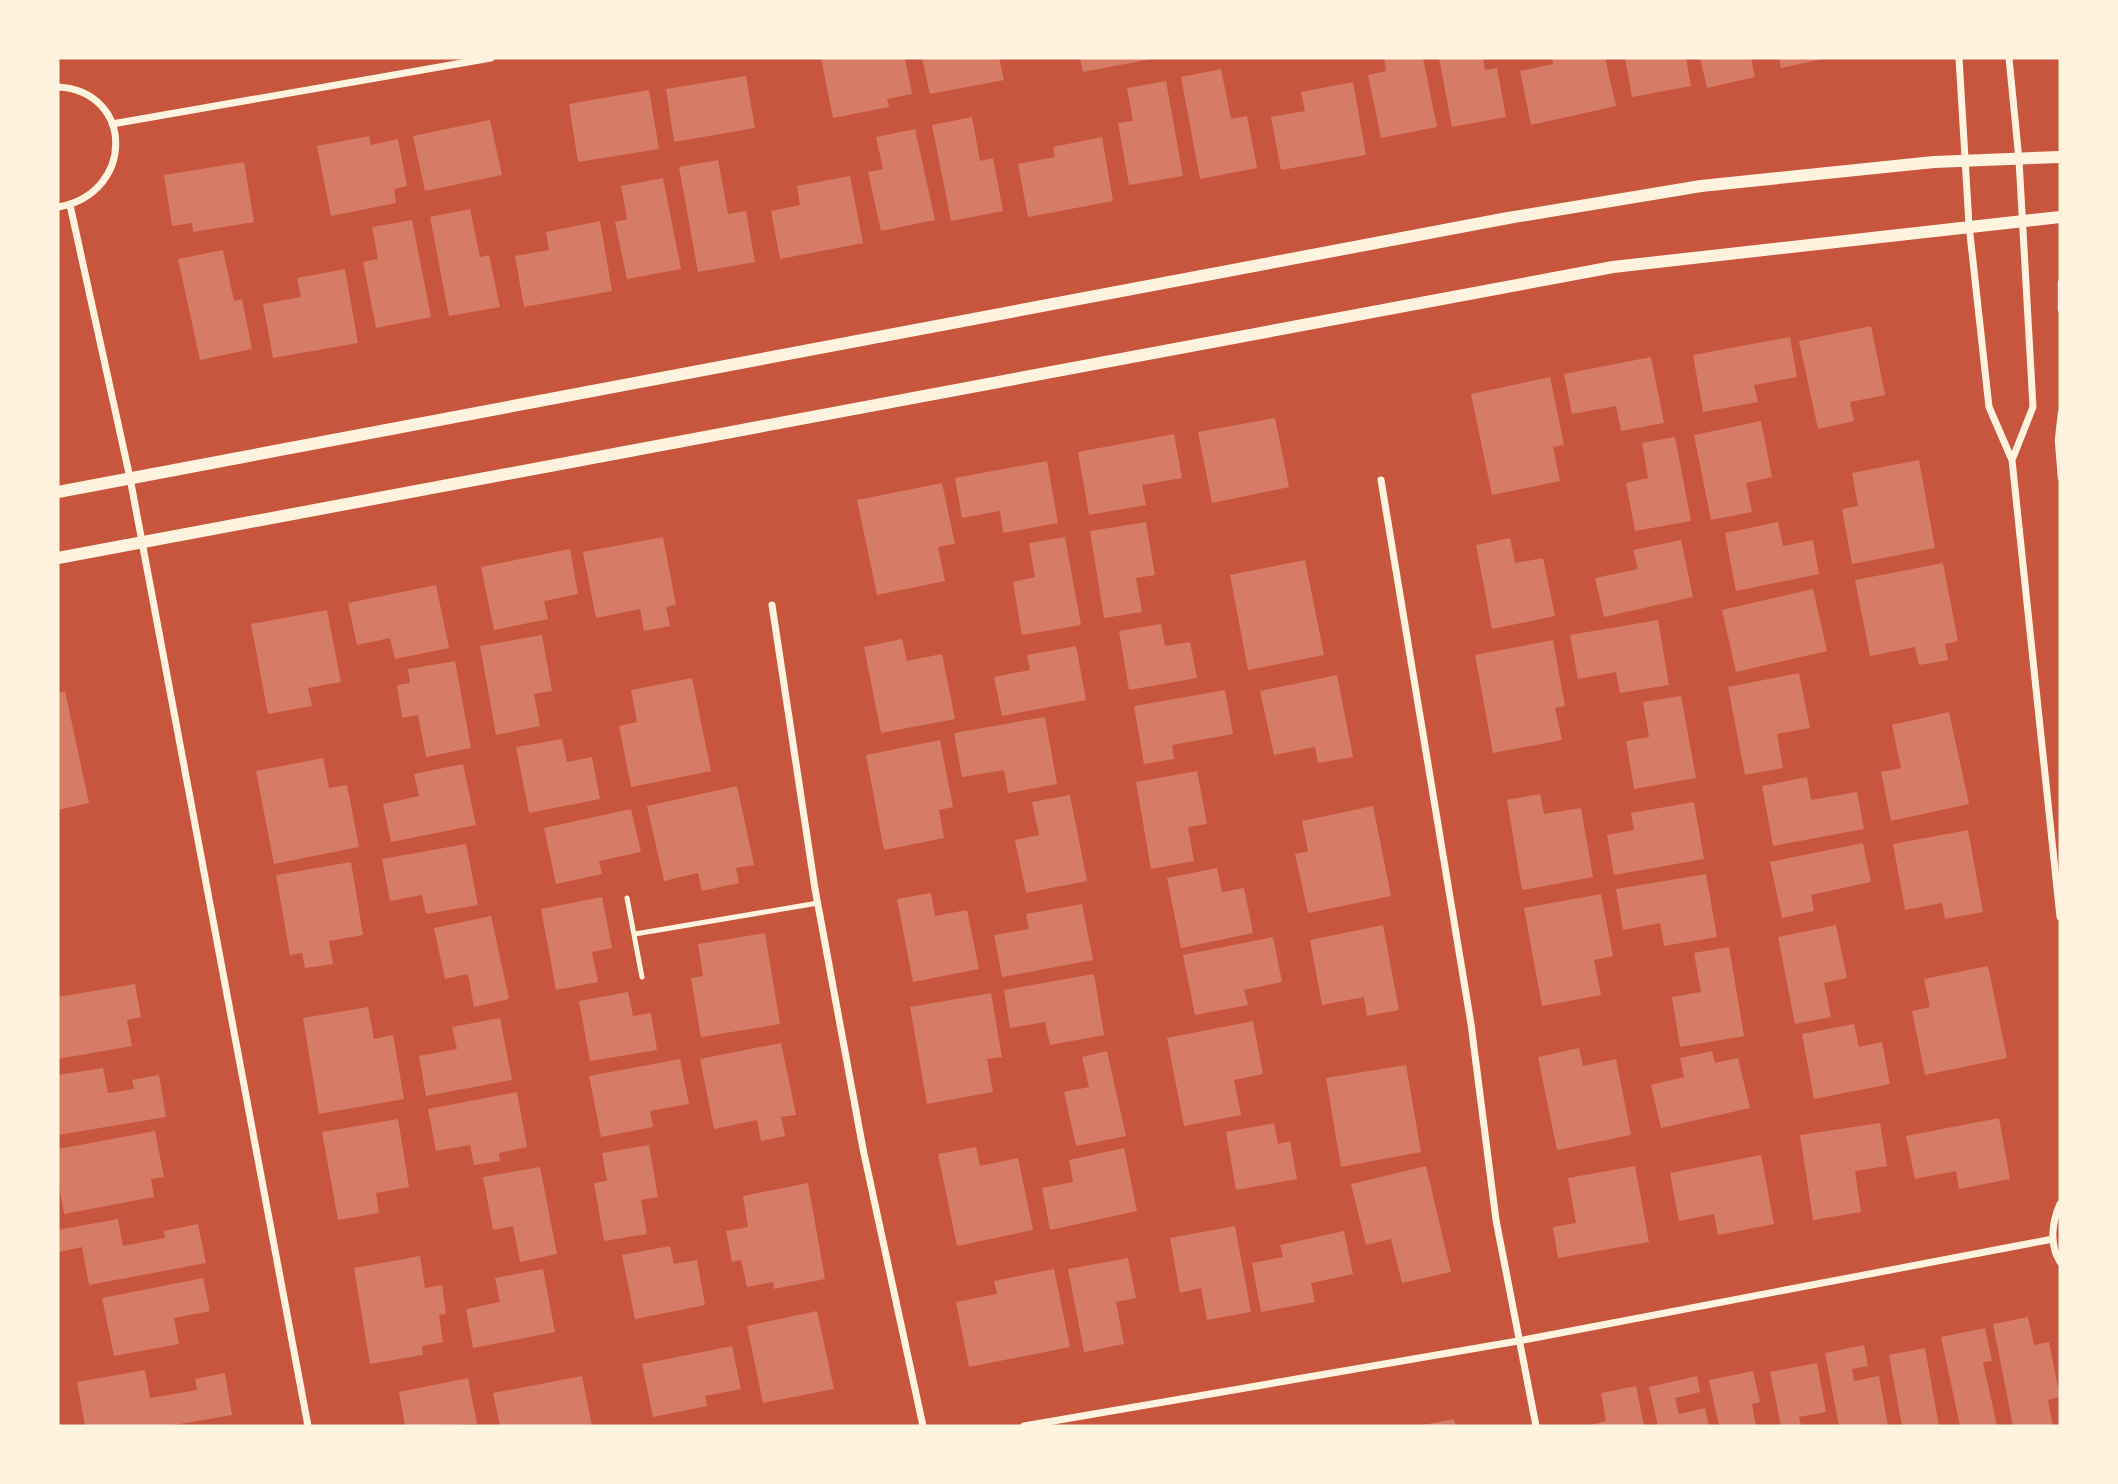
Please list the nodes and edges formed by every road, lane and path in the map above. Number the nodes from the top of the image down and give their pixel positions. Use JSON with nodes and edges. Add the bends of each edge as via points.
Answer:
{"nodes":[{"id":1,"x":491,"y":58,"type":"edge"},
{"id":2,"x":1959,"y":58,"type":"edge"},
{"id":3,"x":2009,"y":58,"type":"edge"},
{"id":4,"x":58,"y":86,"type":"edge"},
{"id":5,"x":112,"y":124,"type":"junction"},
{"id":6,"x":2060,"y":157,"type":"edge"},
{"id":7,"x":1964,"y":160,"type":"junction"},
{"id":8,"x":2019,"y":160,"type":"junction"},
{"id":9,"x":70,"y":205,"type":"junction"},
{"id":10,"x":58,"y":207,"type":"edge"},
{"id":11,"x":2060,"y":217,"type":"edge"},
{"id":12,"x":2022,"y":219,"type":"junction"},
{"id":13,"x":1969,"y":225,"type":"junction"},
{"id":14,"x":2060,"y":282,"type":"edge"},
{"id":15,"x":2060,"y":310,"type":"edge"},
{"id":16,"x":2060,"y":413,"type":"edge"},
{"id":17,"x":2012,"y":460,"type":"junction"},
{"id":18,"x":130,"y":478,"type":"junction"},
{"id":19,"x":2060,"y":478,"type":"edge"},
{"id":20,"x":1381,"y":480,"type":"dead end"},
{"id":21,"x":58,"y":492,"type":"edge"},
{"id":22,"x":141,"y":542,"type":"junction"},
{"id":23,"x":58,"y":558,"type":"edge"},
{"id":24,"x":772,"y":605,"type":"dead end"},
{"id":25,"x":627,"y":898,"type":"dead end"},
{"id":26,"x":818,"y":903,"type":"junction"},
{"id":27,"x":2060,"y":917,"type":"edge"},
{"id":28,"x":635,"y":934,"type":"junction"},
{"id":29,"x":642,"y":977,"type":"dead end"},
{"id":30,"x":2060,"y":1204,"type":"edge"},
{"id":31,"x":2053,"y":1239,"type":"junction"},
{"id":32,"x":2060,"y":1262,"type":"edge"},
{"id":33,"x":1518,"y":1341,"type":"junction"},
{"id":34,"x":308,"y":1426,"type":"edge"},
{"id":35,"x":923,"y":1426,"type":"edge"},
{"id":36,"x":1024,"y":1426,"type":"edge"},
{"id":37,"x":1536,"y":1426,"type":"edge"}],
"edges":[{"from":1,"to":5,"type":"street"},
{"from":2,"to":7,"type":"street"},
{"from":3,"to":8,"type":"street"},
{"from":4,"to":5,"type":"street","via":[[94,100]]},
{"from":5,"to":9,"type":"street","via":[[116,144],[104,183],[89,197]]},
{"from":6,"to":8,"type":"street"},
{"from":7,"to":8,"type":"street"},
{"from":7,"to":13,"type":"street"},
{"from":7,"to":18,"type":"street","via":[[1701,186],[1508,218]]},
{"from":8,"to":12,"type":"street"},
{"from":9,"to":10,"type":"street"},
{"from":9,"to":18,"type":"street"},
{"from":11,"to":12,"type":"street"},
{"from":12,"to":13,"type":"street"},
{"from":12,"to":17,"type":"street","via":[[2033,407]]},
{"from":13,"to":17,"type":"street","via":[[1989,407]]},
{"from":13,"to":22,"type":"street","via":[[1613,267]]},
{"from":14,"to":15,"type":"path"},
{"from":16,"to":19,"type":"path"},
{"from":17,"to":27,"type":"street"},
{"from":18,"to":21,"type":"street"},
{"from":18,"to":22,"type":"street"},
{"from":20,"to":33,"type":"street"},
{"from":22,"to":23,"type":"street"},
{"from":22,"to":34,"type":"street"},
{"from":24,"to":26,"type":"street"},
{"from":25,"to":28,"type":"lane"},
{"from":26,"to":28,"type":"lane"},
{"from":26,"to":35,"type":"street","via":[[863,1149]]},
{"from":28,"to":29,"type":"lane"},
{"from":30,"to":31,"type":"street"},
{"from":31,"to":32,"type":"street"},
{"from":31,"to":33,"type":"street"},
{"from":33,"to":36,"type":"street"},
{"from":33,"to":37,"type":"street"}]}
